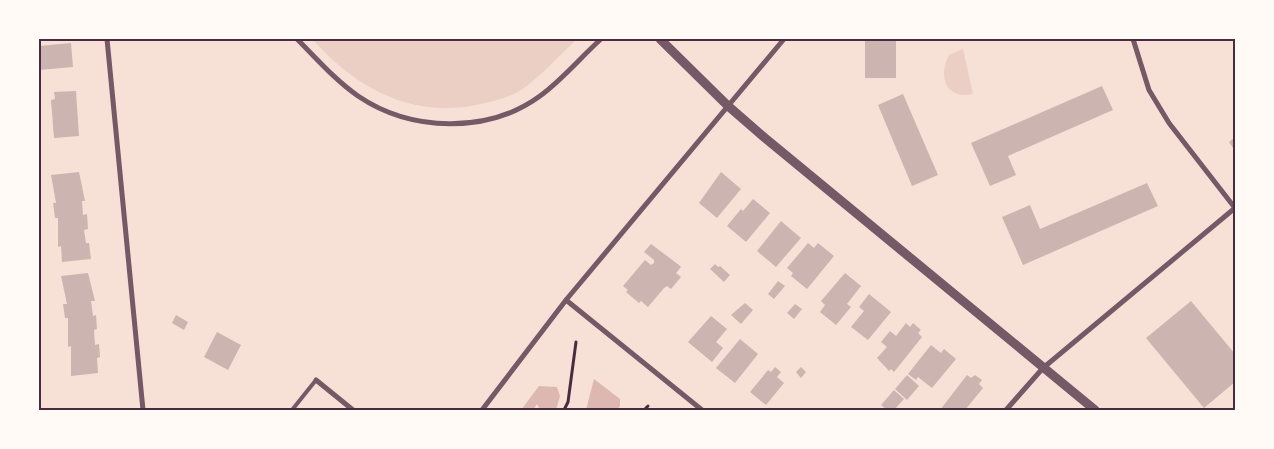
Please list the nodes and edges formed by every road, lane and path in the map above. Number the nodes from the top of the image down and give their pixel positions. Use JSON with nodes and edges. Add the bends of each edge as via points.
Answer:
{"nodes":[{"id":1,"x":107,"y":39,"type":"edge"},
{"id":2,"x":297,"y":39,"type":"edge"},
{"id":3,"x":601,"y":39,"type":"edge"},
{"id":4,"x":660,"y":39,"type":"edge"},
{"id":5,"x":784,"y":39,"type":"edge"},
{"id":6,"x":1133,"y":39,"type":"edge"},
{"id":7,"x":727,"y":105,"type":"junction"},
{"id":8,"x":1235,"y":208,"type":"edge"},
{"id":9,"x":566,"y":300,"type":"junction"},
{"id":10,"x":576,"y":342,"type":"dead end"},
{"id":11,"x":1043,"y":368,"type":"junction"},
{"id":12,"x":316,"y":380,"type":"joint"},
{"id":13,"x":648,"y":406,"type":"dead end"},
{"id":14,"x":143,"y":410,"type":"edge"},
{"id":15,"x":292,"y":410,"type":"edge"},
{"id":16,"x":354,"y":410,"type":"edge"},
{"id":17,"x":482,"y":410,"type":"edge"},
{"id":18,"x":564,"y":410,"type":"edge"},
{"id":19,"x":644,"y":410,"type":"edge"},
{"id":20,"x":702,"y":410,"type":"edge"},
{"id":21,"x":1006,"y":410,"type":"edge"},
{"id":22,"x":1095,"y":410,"type":"edge"}],
"edges":[{"from":1,"to":14,"type":"street"},
{"from":2,"to":3,"type":"street","via":[[337,80],[359,97],[402,116],[448,124],[479,122],[518,109],[540,96]]},
{"from":4,"to":7,"type":"street"},
{"from":5,"to":7,"type":"street"},
{"from":6,"to":8,"type":"street","via":[[1149,90],[1169,123]]},
{"from":7,"to":9,"type":"street"},
{"from":7,"to":11,"type":"street"},
{"from":8,"to":11,"type":"street"},
{"from":9,"to":17,"type":"street"},
{"from":9,"to":20,"type":"street"},
{"from":10,"to":18,"type":"path","via":[[568,402]]},
{"from":11,"to":21,"type":"street"},
{"from":11,"to":22,"type":"street"},
{"from":12,"to":15,"type":"lane"},
{"from":12,"to":16,"type":"street"},
{"from":13,"to":19,"type":"path"}]}
